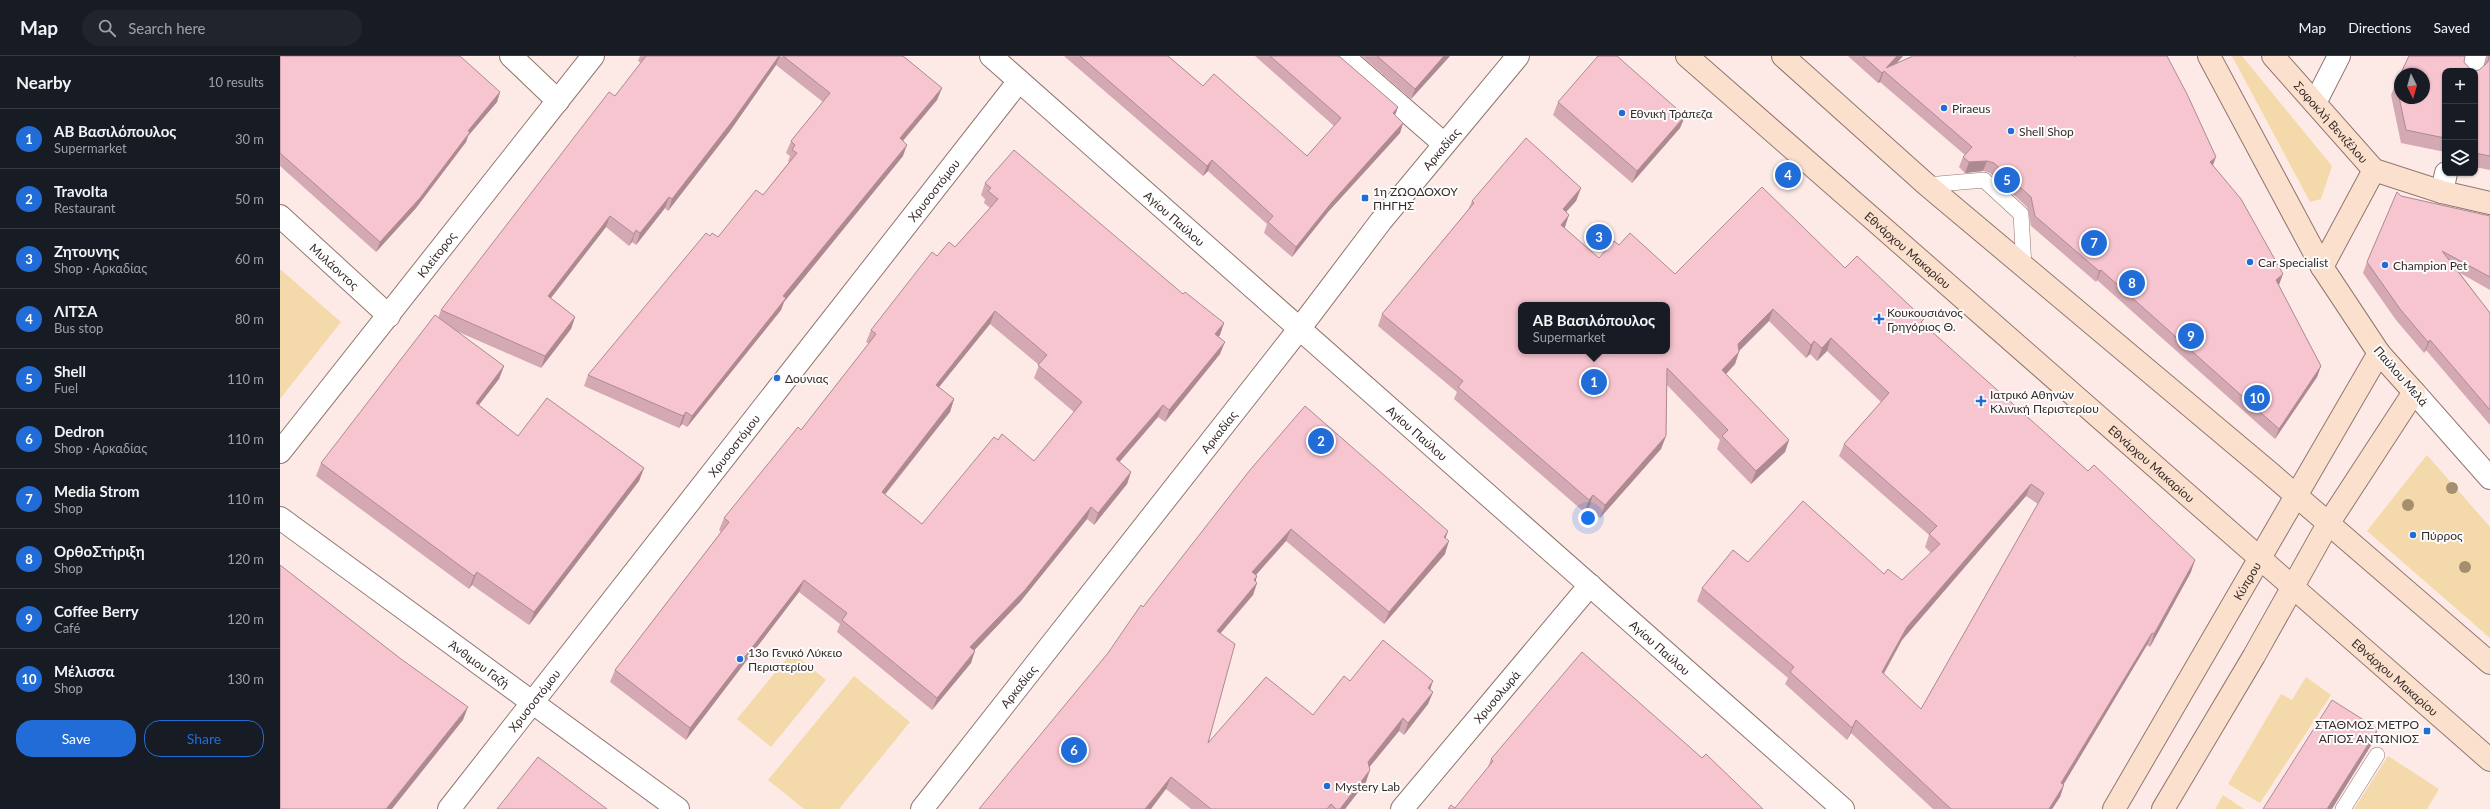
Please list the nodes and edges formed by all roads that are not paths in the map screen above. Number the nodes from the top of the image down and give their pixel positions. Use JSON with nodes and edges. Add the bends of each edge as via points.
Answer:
{"nodes":[{"id":1,"x":511,"y":56,"type":"edge"},
{"id":2,"x":593,"y":56,"type":"edge"},
{"id":3,"x":991,"y":56,"type":"edge"},
{"id":4,"x":1343,"y":56,"type":"edge"},
{"id":5,"x":1518,"y":56,"type":"edge"},
{"id":6,"x":1687,"y":56,"type":"edge"},
{"id":7,"x":1783,"y":56,"type":"edge"},
{"id":8,"x":2209,"y":56,"type":"edge"},
{"id":9,"x":2273,"y":56,"type":"edge"},
{"id":10,"x":2339,"y":56,"type":"edge"},
{"id":11,"x":2475,"y":56,"type":"edge"},
{"id":12,"x":2472,"y":68,"type":"edge"},
{"id":13,"x":1019,"y":81,"type":"junction"},
{"id":14,"x":558,"y":101,"type":"junction"},
{"id":15,"x":2315,"y":103,"type":"junction"},
{"id":16,"x":1444,"y":144,"type":"junction"},
{"id":17,"x":2374,"y":170,"type":"junction"},
{"id":18,"x":2444,"y":182,"type":"edge"},
{"id":19,"x":1927,"y":185,"type":"junction"},
{"id":20,"x":2490,"y":203,"type":"edge"},
{"id":21,"x":280,"y":216,"type":"edge"},
{"id":22,"x":2024,"y":267,"type":"junction"},
{"id":23,"x":2322,"y":267,"type":"junction"},
{"id":24,"x":389,"y":316,"type":"junction"},
{"id":25,"x":1300,"y":328,"type":"junction"},
{"id":26,"x":2379,"y":353,"type":"junction"},
{"id":27,"x":2414,"y":392,"type":"junction"},
{"id":28,"x":280,"y":452,"type":"edge"},
{"id":29,"x":2490,"y":478,"type":"edge"},
{"id":30,"x":2295,"y":495,"type":"junction"},
{"id":31,"x":280,"y":518,"type":"edge"},
{"id":32,"x":2328,"y":524,"type":"junction"},
{"id":33,"x":2258,"y":557,"type":"junction"},
{"id":34,"x":1590,"y":584,"type":"junction"},
{"id":35,"x":2292,"y":586,"type":"junction"},
{"id":36,"x":2490,"y":663,"type":"edge"},
{"id":37,"x":532,"y":702,"type":"junction"},
{"id":38,"x":2377,"y":755,"type":"edge"},
{"id":39,"x":2490,"y":760,"type":"edge"},
{"id":40,"x":449,"y":809,"type":"edge"},
{"id":41,"x":678,"y":809,"type":"edge"},
{"id":42,"x":922,"y":809,"type":"edge"},
{"id":43,"x":1402,"y":809,"type":"edge"},
{"id":44,"x":1843,"y":809,"type":"edge"},
{"id":45,"x":2114,"y":809,"type":"edge"},
{"id":46,"x":2163,"y":809,"type":"edge"},
{"id":47,"x":2343,"y":809,"type":"edge"}],
"edges":[{"from":1,"to":14,"type":"street"},
{"from":2,"to":14,"type":"street","name":"Κλείτορος"},
{"from":3,"to":13,"type":"street","name":"Αγίου Παύλου"},
{"from":4,"to":16,"type":"street"},
{"from":5,"to":16,"type":"street","name":"Αρκαδίας"},
{"from":6,"to":33,"type":"main road","name":"Εθνάρχου Μακαρίου"},
{"from":7,"to":19,"type":"main road"},
{"from":8,"to":23,"type":"main road","name":"Παύλου Μελά"},
{"from":9,"to":15,"type":"main road","name":"Σοφοκλή Βενιζέλου"},
{"from":10,"to":15,"type":"street"},
{"from":11,"to":12,"type":"street"},
{"from":13,"to":25,"type":"street","name":"Αγίου Παύλου"},
{"from":13,"to":37,"type":"street","name":"Χρυσοστόμου"},
{"from":14,"to":24,"type":"street","name":"Κλείτορος"},
{"from":15,"to":17,"type":"main road","name":"Σοφοκλή Βενιζέλου"},
{"from":16,"to":25,"type":"street","name":"Αρκαδίας","via":[[1381,221]]},
{"from":17,"to":18,"type":"main road","name":"Σοφοκλή Βενιζέλου"},
{"from":17,"to":23,"type":"main road"},
{"from":18,"to":20,"type":"main road","name":"Σοφοκλή Βενιζέλου"},
{"from":19,"to":22,"type":"main road"},
{"from":19,"to":22,"type":"lane","via":[[1984,180],[2021,214]]},
{"from":21,"to":24,"type":"street","name":"Μυλάοντος"},
{"from":22,"to":30,"type":"main road"},
{"from":23,"to":26,"type":"main road","name":"Παύλου Μελά"},
{"from":24,"to":28,"type":"street","name":"Κλείτορος"},
{"from":25,"to":34,"type":"street","name":"Αγίου Παύλου"},
{"from":25,"to":42,"type":"street","name":"Αρκαδίας"},
{"from":26,"to":27,"type":"main road","name":"Παύλου Μελά"},
{"from":26,"to":30,"type":"main road","name":"Κύπρου"},
{"from":27,"to":29,"type":"street","name":"Παύλου Μελά"},
{"from":27,"to":32,"type":"main road"},
{"from":30,"to":32,"type":"main road"},
{"from":30,"to":33,"type":"main road","name":"Κύπρου"},
{"from":31,"to":37,"type":"street","name":"Άνθιμου Γαζή"},
{"from":32,"to":35,"type":"main road"},
{"from":32,"to":36,"type":"main road"},
{"from":33,"to":35,"type":"main road","name":"Εθνάρχου Μακαρίου"},
{"from":33,"to":45,"type":"main road","name":"Κύπρου"},
{"from":34,"to":43,"type":"street","name":"Χρυσολωρά"},
{"from":34,"to":44,"type":"street","name":"Αγίου Παύλου"},
{"from":35,"to":39,"type":"main road","name":"Εθνάρχου Μακαρίου"},
{"from":35,"to":46,"type":"main road","via":[[2254,656]]},
{"from":37,"to":40,"type":"street","name":"Χρυσοστόμου"},
{"from":37,"to":41,"type":"street","name":"Άνθιμου Γαζή"},
{"from":38,"to":47,"type":"lane"}]}
